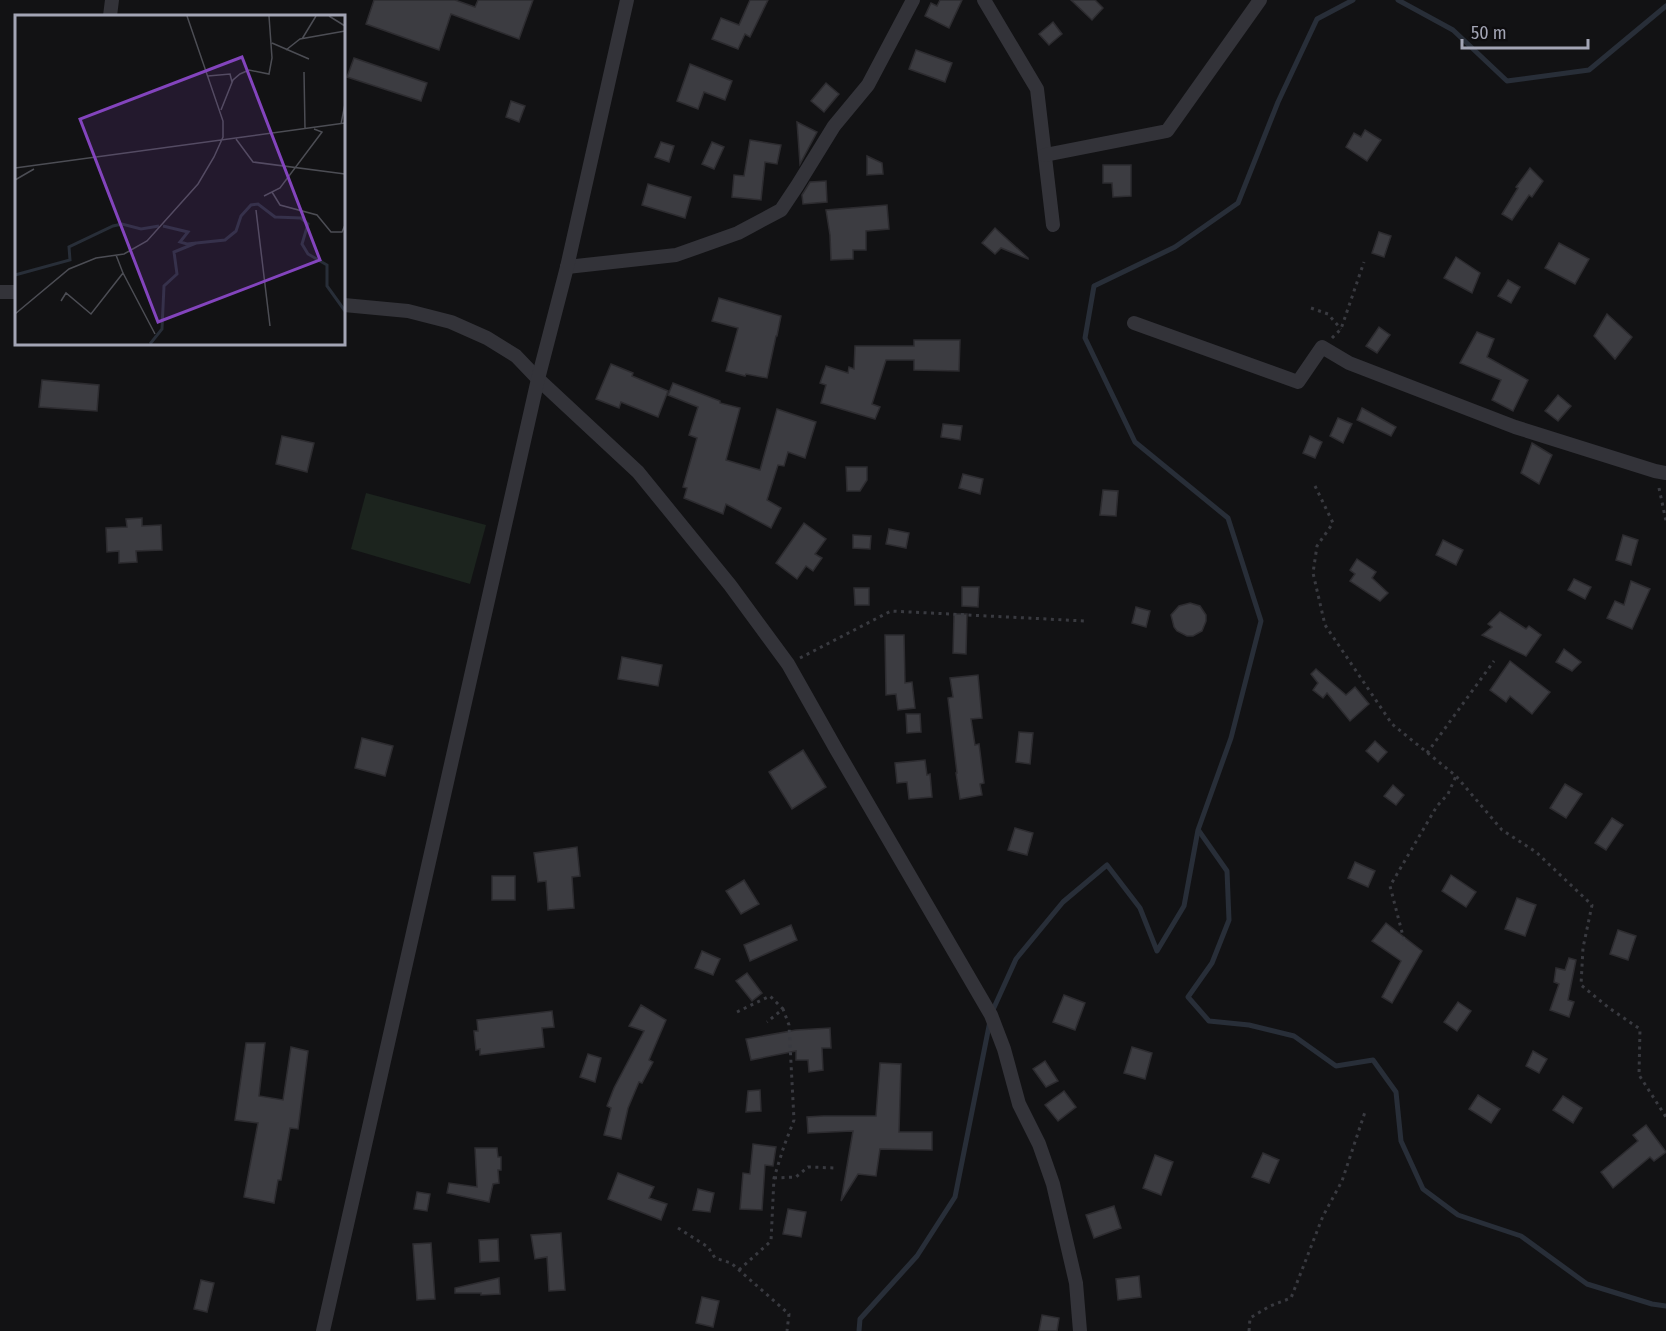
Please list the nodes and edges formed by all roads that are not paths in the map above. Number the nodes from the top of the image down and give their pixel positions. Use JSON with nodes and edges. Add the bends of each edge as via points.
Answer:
{"nodes":[{"id":1,"x":112,"y":0,"type":"edge"},
{"id":2,"x":627,"y":0,"type":"edge"},
{"id":3,"x":913,"y":0,"type":"edge"},
{"id":4,"x":984,"y":0,"type":"edge"},
{"id":5,"x":1260,"y":0,"type":"edge"},
{"id":6,"x":110,"y":15,"type":"edge"},
{"id":7,"x":1046,"y":155,"type":"junction"},
{"id":8,"x":1053,"y":225,"type":"dead end"},
{"id":9,"x":567,"y":267,"type":"junction"},
{"id":10,"x":345,"y":305,"type":"edge"},
{"id":11,"x":1134,"y":323,"type":"dead end"},
{"id":12,"x":538,"y":379,"type":"junction"},
{"id":13,"x":1661,"y":472,"type":"edge"},
{"id":14,"x":323,"y":1331,"type":"edge"},
{"id":15,"x":1080,"y":1331,"type":"edge"}],
"edges":[{"from":1,"to":6,"type":"street"},
{"from":2,"to":9,"type":"street"},
{"from":3,"to":9,"type":"street","via":[[868,85],[834,126],[781,210],[738,233],[676,255]]},
{"from":4,"to":7,"type":"street","via":[[1037,89]]},
{"from":5,"to":7,"type":"street","via":[[1167,131]]},
{"from":7,"to":8,"type":"street"},
{"from":9,"to":12,"type":"street"},
{"from":10,"to":12,"type":"street","via":[[408,310],[451,322],[516,356]]},
{"from":11,"to":13,"type":"street","via":[[1298,382],[1322,347],[1349,363],[1515,427]]},
{"from":12,"to":14,"type":"street"},
{"from":12,"to":15,"type":"street","via":[[638,472],[788,664],[991,1015],[1019,1104],[1053,1184],[1076,1283]]}]}
